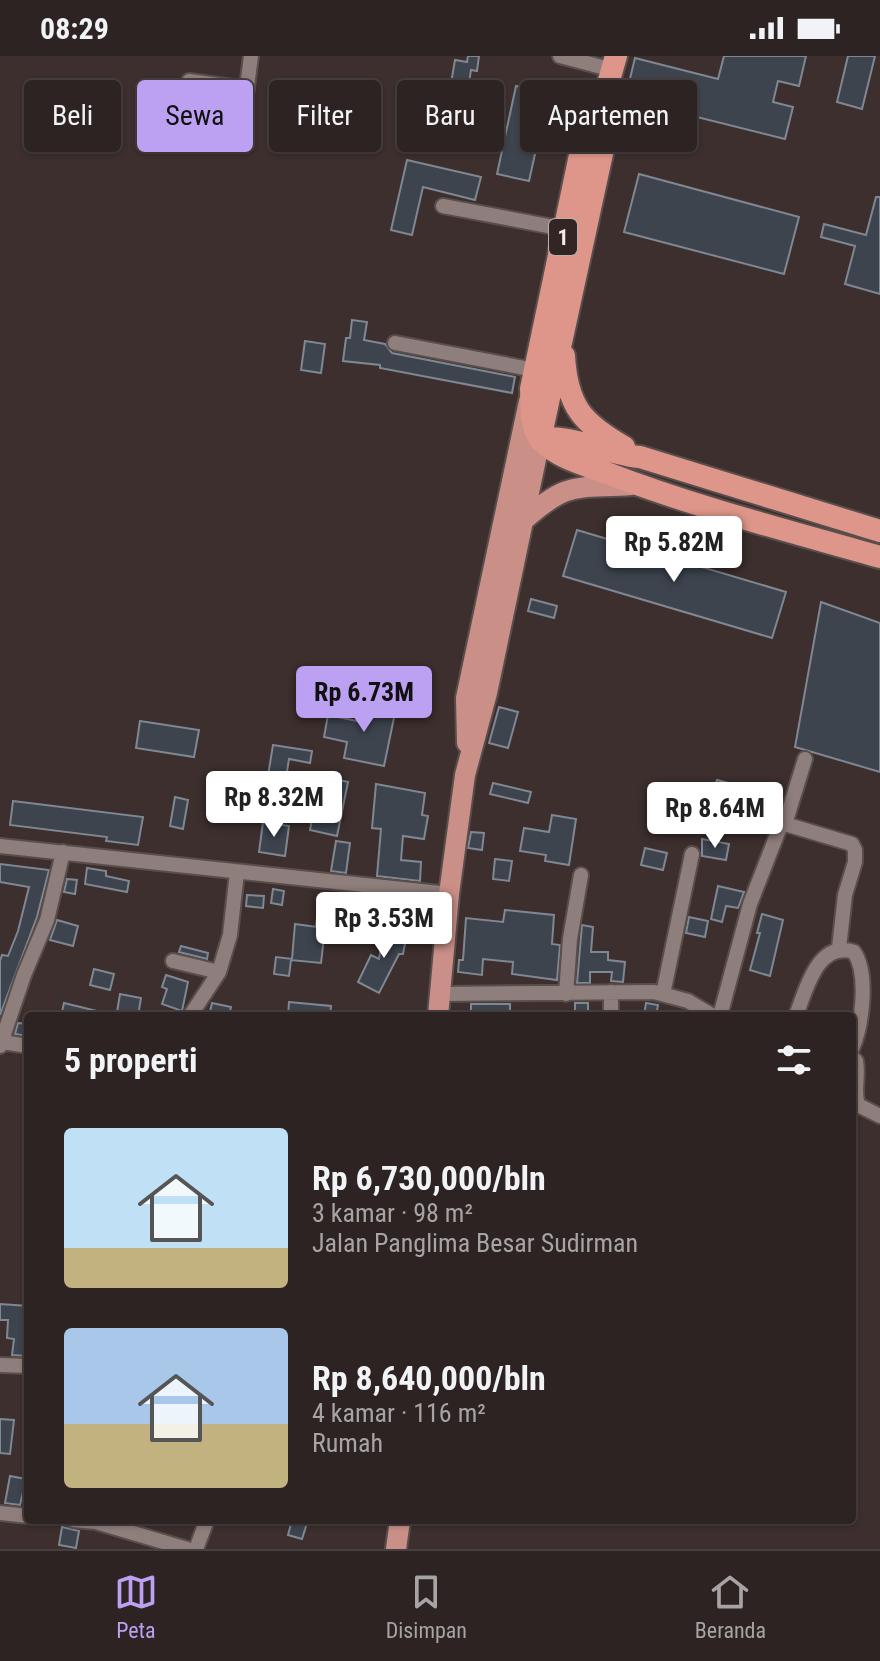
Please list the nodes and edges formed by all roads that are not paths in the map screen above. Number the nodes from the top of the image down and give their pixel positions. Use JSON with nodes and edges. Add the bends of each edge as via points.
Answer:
{"nodes":[{"id":1,"x":251,"y":56,"type":"edge"},
{"id":2,"x":560,"y":56,"type":"edge"},
{"id":3,"x":612,"y":72,"type":"edge"},
{"id":4,"x":248,"y":80,"type":"edge"},
{"id":5,"x":443,"y":206,"type":"dead end"},
{"id":6,"x":564,"y":229,"type":"junction"},
{"id":7,"x":562,"y":335,"type":"junction"},
{"id":8,"x":395,"y":343,"type":"dead end"},
{"id":9,"x":533,"y":379,"type":"junction"},
{"id":10,"x":540,"y":440,"type":"junction"},
{"id":11,"x":640,"y":457,"type":"junction"},
{"id":12,"x":511,"y":485,"type":"junction"},
{"id":13,"x":631,"y":485,"type":"junction"},
{"id":14,"x":524,"y":520,"type":"junction"},
{"id":15,"x":880,"y":531,"type":"edge"},
{"id":16,"x":880,"y":557,"type":"edge"},
{"id":17,"x":805,"y":759,"type":"dead end"},
{"id":18,"x":467,"y":763,"type":"junction"},
{"id":19,"x":785,"y":824,"type":"junction"},
{"id":20,"x":0,"y":846,"type":"edge"},
{"id":21,"x":63,"y":852,"type":"junction"},
{"id":22,"x":692,"y":854,"type":"dead end"},
{"id":23,"x":237,"y":872,"type":"junction"},
{"id":24,"x":581,"y":875,"type":"dead end"},
{"id":25,"x":449,"y":894,"type":"junction"},
{"id":26,"x":839,"y":948,"type":"junction"},
{"id":27,"x":173,"y":961,"type":"dead end"},
{"id":28,"x":219,"y":972,"type":"junction"},
{"id":29,"x":611,"y":992,"type":"junction"},
{"id":30,"x":439,"y":994,"type":"junction"},
{"id":31,"x":566,"y":994,"type":"junction"},
{"id":32,"x":663,"y":994,"type":"junction"},
{"id":33,"x":6,"y":1009,"type":"edge"},
{"id":34,"x":193,"y":1012,"type":"edge"},
{"id":35,"x":438,"y":1012,"type":"edge"},
{"id":36,"x":611,"y":1012,"type":"edge"},
{"id":37,"x":706,"y":1012,"type":"edge"},
{"id":38,"x":721,"y":1012,"type":"edge"},
{"id":39,"x":798,"y":1012,"type":"edge"},
{"id":40,"x":856,"y":1037,"type":"edge"},
{"id":41,"x":1,"y":1044,"type":"edge"},
{"id":42,"x":24,"y":1046,"type":"edge"},
{"id":43,"x":856,"y":1061,"type":"edge"},
{"id":44,"x":856,"y":1098,"type":"edge"},
{"id":45,"x":856,"y":1110,"type":"edge"},
{"id":46,"x":880,"y":1116,"type":"edge"},
{"id":47,"x":0,"y":1365,"type":"edge"},
{"id":48,"x":24,"y":1366,"type":"edge"},
{"id":49,"x":0,"y":1513,"type":"edge"},
{"id":50,"x":24,"y":1516,"type":"edge"},
{"id":51,"x":103,"y":1524,"type":"edge"},
{"id":52,"x":205,"y":1524,"type":"edge"},
{"id":53,"x":399,"y":1524,"type":"edge"},
{"id":54,"x":187,"y":1549,"type":"edge"},
{"id":55,"x":196,"y":1549,"type":"edge"},
{"id":56,"x":396,"y":1549,"type":"edge"}],
"edges":[{"from":1,"to":4,"type":"street"},
{"from":2,"to":3,"type":"street"},
{"from":3,"to":6,"type":"highway","number":"1","via":[[585,131]]},
{"from":3,"to":7,"type":"highway","number":"1","via":[[606,135]]},
{"from":5,"to":6,"type":"street"},
{"from":6,"to":9,"type":"highway","number":"1"},
{"from":7,"to":10,"type":"highway","number":"1"},
{"from":7,"to":11,"type":"highway","number":"1","via":[[575,408],[601,434]]},
{"from":8,"to":9,"type":"street"},
{"from":9,"to":10,"type":"highway","via":[[532,419]]},
{"from":9,"to":12,"type":"main road"},
{"from":10,"to":11,"type":"highway","number":"1","via":[[557,437]]},
{"from":10,"to":12,"type":"main road"},
{"from":10,"to":13,"type":"highway"},
{"from":10,"to":14,"type":"main road"},
{"from":11,"to":15,"type":"highway","number":"1"},
{"from":12,"to":18,"type":"main road","via":[[466,698]]},
{"from":13,"to":14,"type":"main road","via":[[573,488],[546,500]]},
{"from":13,"to":16,"type":"highway"},
{"from":14,"to":18,"type":"main road"},
{"from":17,"to":19,"type":"street"},
{"from":18,"to":25,"type":"main road"},
{"from":19,"to":26,"type":"street","via":[[852,844],[855,850]]},
{"from":19,"to":38,"type":"street","via":[[750,904]]},
{"from":20,"to":21,"type":"street"},
{"from":21,"to":23,"type":"street"},
{"from":21,"to":33,"type":"street","via":[[47,920]]},
{"from":22,"to":32,"type":"street"},
{"from":23,"to":25,"type":"street"},
{"from":23,"to":28,"type":"street","via":[[230,935]]},
{"from":24,"to":31,"type":"street"},
{"from":25,"to":30,"type":"main road"},
{"from":26,"to":39,"type":"street","via":[[816,968]]},
{"from":26,"to":40,"type":"street","via":[[854,952],[860,964],[862,1005]]},
{"from":27,"to":28,"type":"street"},
{"from":28,"to":34,"type":"street"},
{"from":29,"to":31,"type":"street"},
{"from":29,"to":32,"type":"street"},
{"from":29,"to":36,"type":"street"},
{"from":30,"to":31,"type":"street"},
{"from":30,"to":35,"type":"main road"},
{"from":32,"to":37,"type":"street"},
{"from":33,"to":41,"type":"street"},
{"from":41,"to":42,"type":"street"},
{"from":43,"to":44,"type":"street"},
{"from":45,"to":46,"type":"street"},
{"from":47,"to":48,"type":"street"},
{"from":49,"to":50,"type":"street"},
{"from":51,"to":54,"type":"street"},
{"from":52,"to":55,"type":"street"},
{"from":53,"to":56,"type":"main road"}]}
